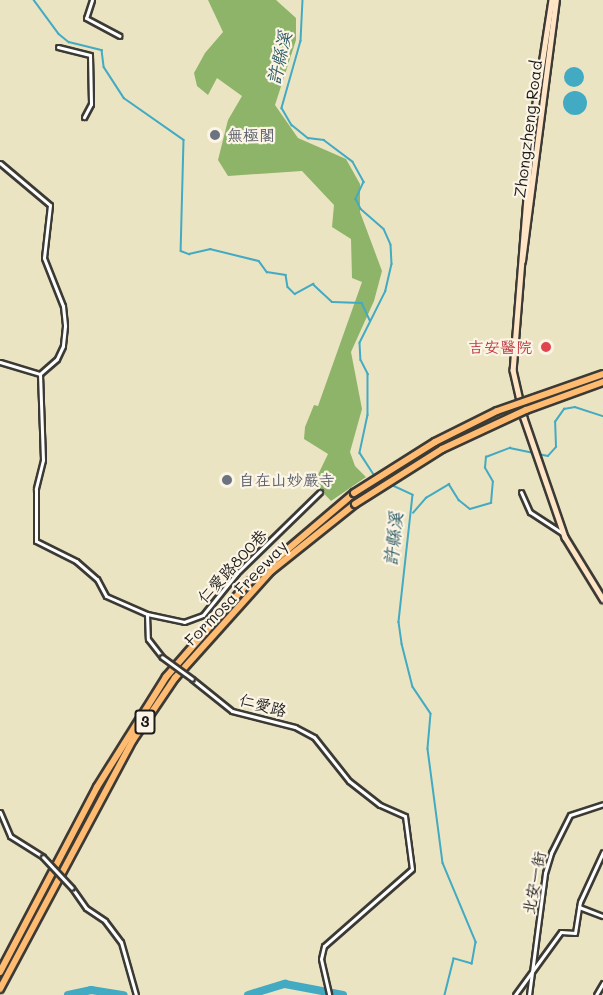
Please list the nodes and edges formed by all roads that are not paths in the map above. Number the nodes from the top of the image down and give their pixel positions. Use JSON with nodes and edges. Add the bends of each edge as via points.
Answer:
{"nodes":[{"id":1,"x":92,"y":0,"type":"edge"},
{"id":2,"x":552,"y":0,"type":"edge"},
{"id":3,"x":556,"y":0,"type":"edge"},
{"id":4,"x":120,"y":36,"type":"dead end"},
{"id":5,"x":58,"y":47,"type":"dead end"},
{"id":6,"x":84,"y":117,"type":"dead end"},
{"id":7,"x":0,"y":163,"type":"edge"},
{"id":8,"x":522,"y":261,"type":"junction"},
{"id":9,"x":0,"y":362,"type":"edge"},
{"id":10,"x":40,"y":374,"type":"junction"},
{"id":11,"x":603,"y":374,"type":"edge"},
{"id":12,"x":603,"y":382,"type":"edge"},
{"id":13,"x":320,"y":492,"type":"dead end"},
{"id":14,"x":521,"y":492,"type":"dead end"},
{"id":15,"x":564,"y":534,"type":"junction"},
{"id":16,"x":603,"y":598,"type":"edge"},
{"id":17,"x":147,"y":614,"type":"junction"},
{"id":18,"x":603,"y":804,"type":"edge"},
{"id":19,"x":0,"y":812,"type":"edge"},
{"id":20,"x":603,"y":852,"type":"edge"},
{"id":21,"x":579,"y":907,"type":"junction"},
{"id":22,"x":603,"y":916,"type":"edge"},
{"id":23,"x":533,"y":968,"type":"junction"},
{"id":24,"x":0,"y":972,"type":"edge"},
{"id":25,"x":603,"y":983,"type":"edge"},
{"id":26,"x":0,"y":989,"type":"edge"},
{"id":27,"x":136,"y":995,"type":"edge"},
{"id":28,"x":329,"y":995,"type":"edge"},
{"id":29,"x":514,"y":995,"type":"edge"},
{"id":30,"x":529,"y":995,"type":"edge"},
{"id":31,"x":596,"y":995,"type":"edge"}],
"edges":[{"from":1,"to":4,"type":"street","via":[[86,18]]},
{"from":2,"to":8,"type":"main road","name":"Zhongzheng Road","via":[[533,123]]},
{"from":3,"to":8,"type":"main road","name":"Zhongzheng Road"},
{"from":5,"to":6,"type":"street","via":[[90,55],[91,104]]},
{"from":7,"to":10,"type":"street","via":[[50,205],[44,258],[63,306],[65,326],[57,359]]},
{"from":8,"to":15,"type":"main road","name":"Zhongzheng Road","via":[[512,362],[528,429]]},
{"from":9,"to":10,"type":"street"},
{"from":10,"to":17,"type":"street","via":[[43,460],[36,489],[36,541],[76,561],[97,579],[106,596]]},
{"from":11,"to":24,"type":"highway","name":"Formosa Freeway","number":"3","bridge":true,"via":[[497,411],[435,442],[354,493],[248,583],[166,677],[97,788]]},
{"from":12,"to":26,"type":"highway","name":"Formosa Freeway","number":"3","bridge":true,"via":[[526,410],[442,449],[355,504],[272,571],[217,627],[175,678],[133,740]]},
{"from":13,"to":17,"type":"street","name":"仁愛路800巷","via":[[237,573],[203,615],[184,622]]},
{"from":14,"to":15,"type":"street","via":[[530,512]]},
{"from":15,"to":16,"type":"main road"},
{"from":17,"to":28,"type":"street","name":"仁愛路","bridge":true,"via":[[148,639],[162,657],[232,711],[295,727],[314,737],[349,780],[380,805],[405,816],[412,869],[324,946],[321,959]]},
{"from":18,"to":23,"type":"street","name":"北安一街","via":[[570,814],[555,844],[545,873]]},
{"from":19,"to":27,"type":"street","bridge":true,"via":[[10,836],[43,857],[121,942]]},
{"from":20,"to":21,"type":"street"},
{"from":21,"to":22,"type":"street"},
{"from":21,"to":23,"type":"street","via":[[575,933],[561,932]]},
{"from":23,"to":29,"type":"street"},
{"from":23,"to":30,"type":"street","name":"北安一街"},
{"from":25,"to":31,"type":"street"}]}
